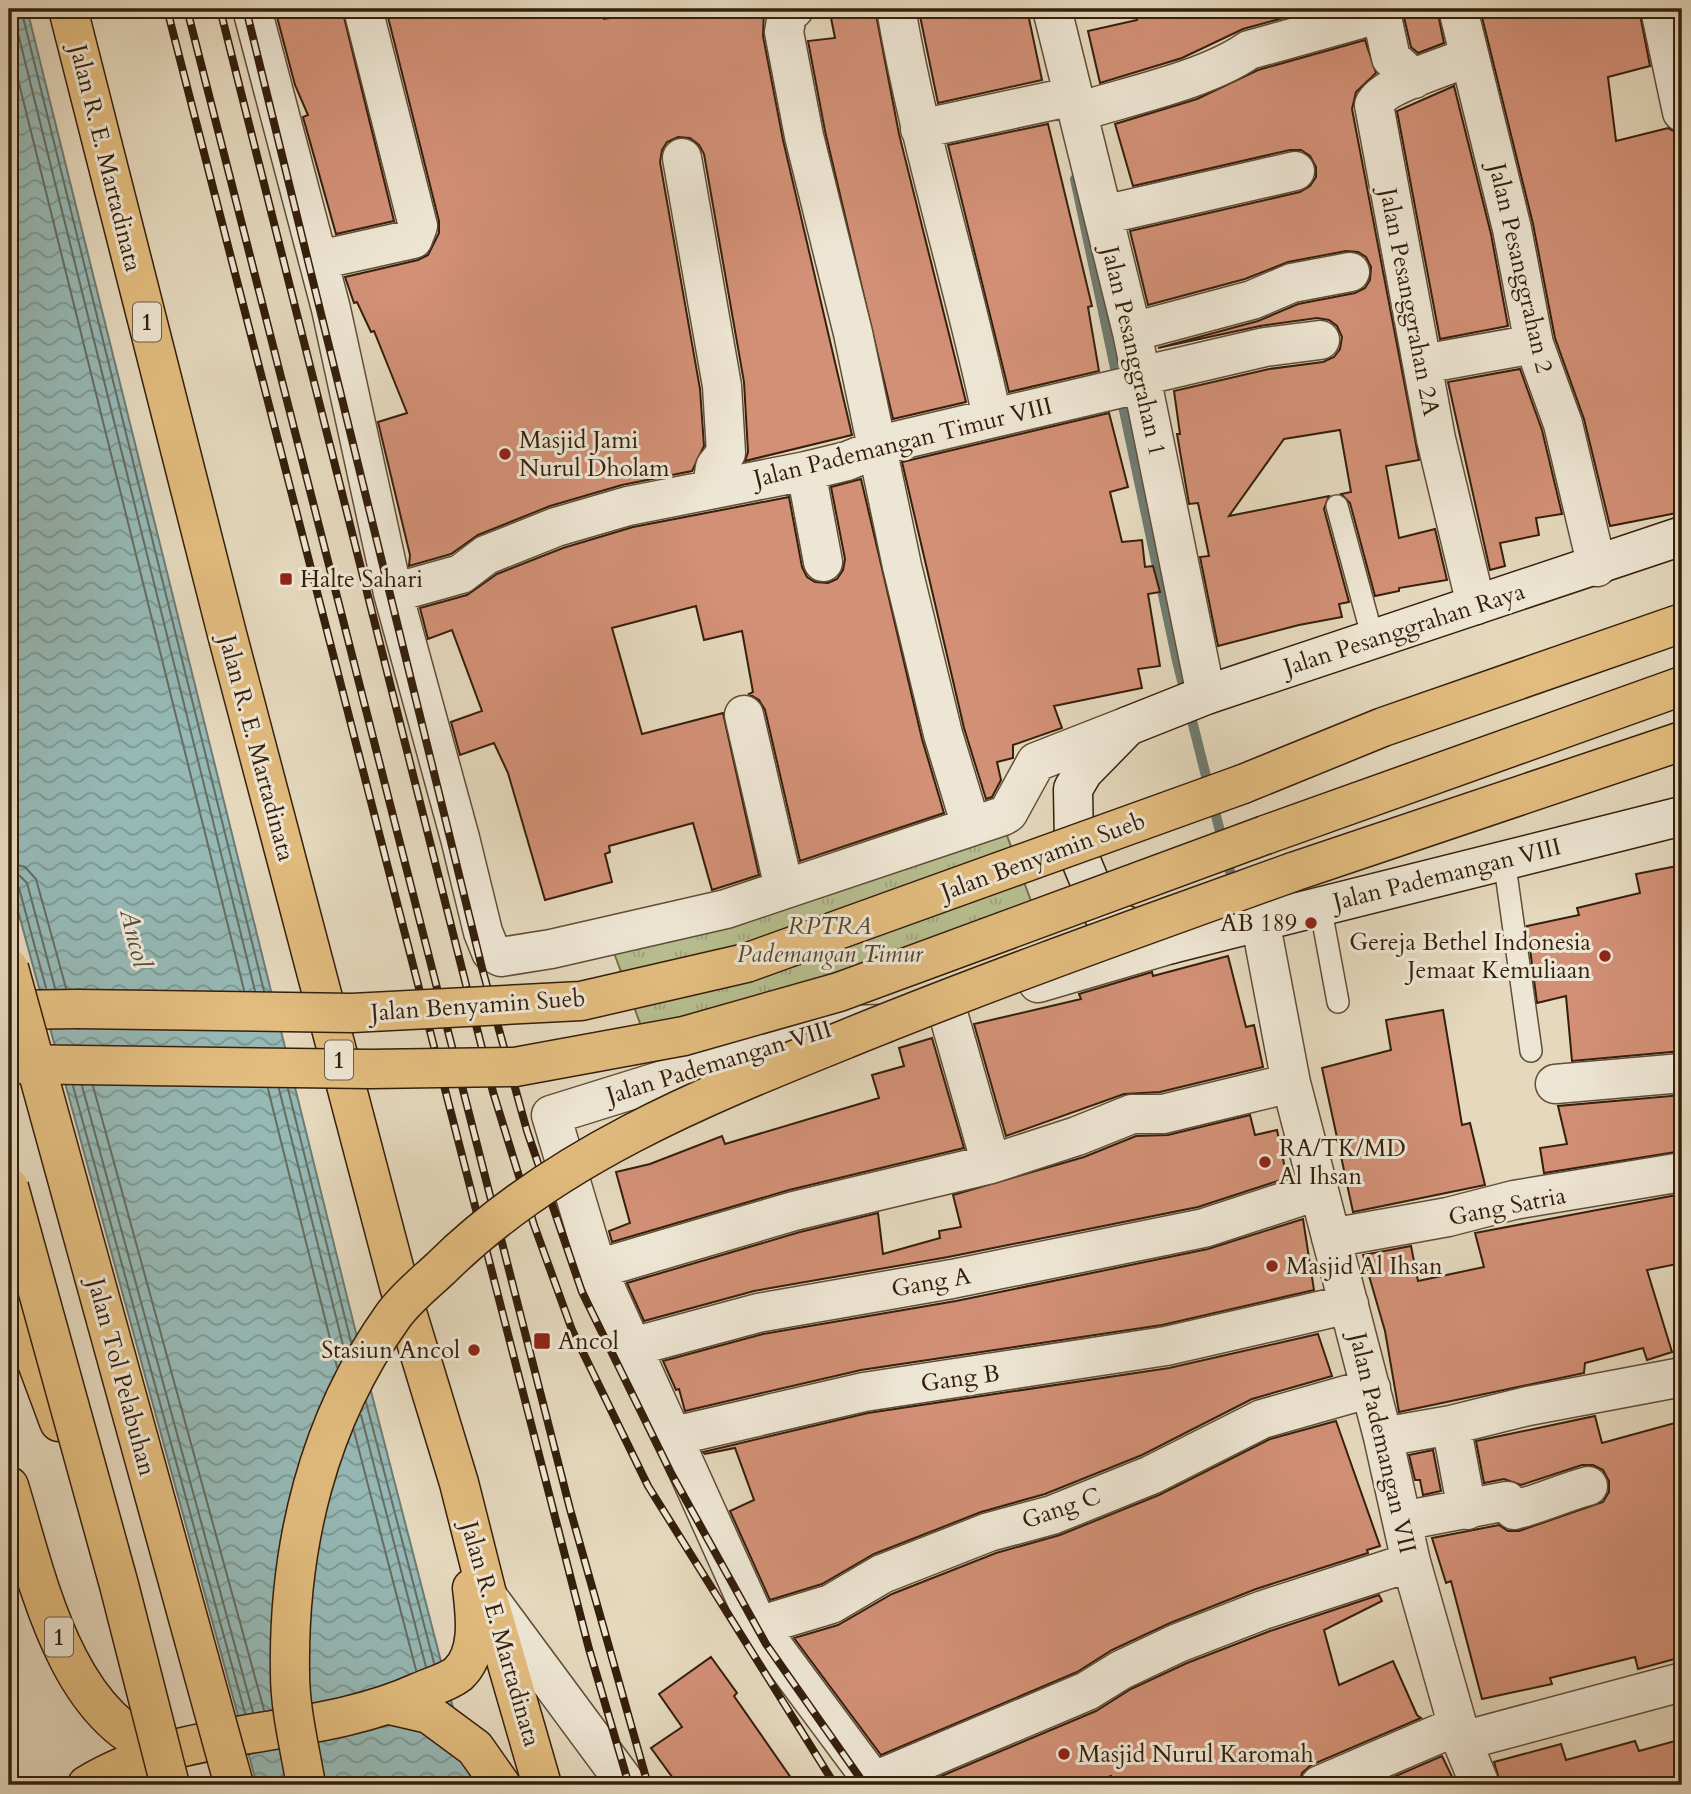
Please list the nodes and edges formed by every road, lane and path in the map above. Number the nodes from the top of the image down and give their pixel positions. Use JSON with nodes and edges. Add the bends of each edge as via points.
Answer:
{"nodes":[{"id":1,"x":68,"y":9,"type":"edge"},
{"id":2,"x":252,"y":9,"type":"edge"},
{"id":3,"x":363,"y":9,"type":"edge"},
{"id":4,"x":794,"y":9,"type":"edge"},
{"id":5,"x":896,"y":9,"type":"edge"},
{"id":6,"x":1052,"y":9,"type":"edge"},
{"id":7,"x":1458,"y":9,"type":"edge"},
{"id":8,"x":1660,"y":9,"type":"edge"},
{"id":9,"x":1356,"y":14,"type":"edge"},
{"id":10,"x":1469,"y":57,"type":"junction"},
{"id":11,"x":1414,"y":79,"type":"junction"},
{"id":12,"x":1065,"y":102,"type":"junction"},
{"id":13,"x":1682,"y":112,"type":"edge"},
{"id":14,"x":920,"y":129,"type":"junction"},
{"id":15,"x":682,"y":158,"type":"dead end"},
{"id":16,"x":1295,"y":171,"type":"dead end"},
{"id":17,"x":1103,"y":215,"type":"junction"},
{"id":18,"x":319,"y":260,"type":"junction"},
{"id":19,"x":1350,"y":272,"type":"dead end"},
{"id":20,"x":1132,"y":332,"type":"junction"},
{"id":21,"x":1320,"y":340,"type":"dead end"},
{"id":22,"x":1534,"y":344,"type":"junction"},
{"id":23,"x":1423,"y":365,"type":"junction"},
{"id":24,"x":1133,"y":384,"type":"junction"},
{"id":25,"x":992,"y":417,"type":"junction"},
{"id":26,"x":877,"y":448,"type":"junction"},
{"id":27,"x":806,"y":471,"type":"junction"},
{"id":28,"x":712,"y":487,"type":"junction"},
{"id":29,"x":1337,"y":506,"type":"dead end"},
{"id":30,"x":1682,"y":536,"type":"edge"},
{"id":31,"x":823,"y":562,"type":"dead end"},
{"id":32,"x":1597,"y":567,"type":"junction"},
{"id":33,"x":393,"y":593,"type":"junction"},
{"id":34,"x":1476,"y":605,"type":"junction"},
{"id":35,"x":1682,"y":623,"type":"edge"},
{"id":36,"x":1373,"y":639,"type":"junction"},
{"id":37,"x":1682,"y":686,"type":"edge"},
{"id":38,"x":1206,"y":695,"type":"junction"},
{"id":39,"x":744,"y":715,"type":"dead end"},
{"id":40,"x":1128,"y":726,"type":"junction"},
{"id":41,"x":1682,"y":741,"type":"edge"},
{"id":42,"x":1682,"y":816,"type":"edge"},
{"id":43,"x":971,"y":826,"type":"junction"},
{"id":44,"x":1504,"y":859,"type":"junction"},
{"id":45,"x":784,"y":888,"type":"junction"},
{"id":46,"x":1320,"y":905,"type":"junction"},
{"id":47,"x":1260,"y":920,"type":"junction"},
{"id":48,"x":1171,"y":944,"type":"junction"},
{"id":49,"x":9,"y":968,"type":"edge"},
{"id":50,"x":1338,"y":1002,"type":"dead end"},
{"id":51,"x":9,"y":1011,"type":"edge"},
{"id":52,"x":948,"y":1013,"type":"junction"},
{"id":53,"x":1531,"y":1051,"type":"dead end"},
{"id":54,"x":9,"y":1063,"type":"edge"},
{"id":55,"x":1682,"y":1073,"type":"edge"},
{"id":56,"x":1555,"y":1084,"type":"dead end"},
{"id":57,"x":1278,"y":1086,"type":"junction"},
{"id":58,"x":990,"y":1164,"type":"junction"},
{"id":59,"x":1682,"y":1172,"type":"edge"},
{"id":60,"x":9,"y":1186,"type":"edge"},
{"id":61,"x":1307,"y":1194,"type":"junction"},
{"id":62,"x":1331,"y":1238,"type":"junction"},
{"id":63,"x":597,"y":1269,"type":"junction"},
{"id":64,"x":9,"y":1287,"type":"edge"},
{"id":65,"x":1337,"y":1306,"type":"junction"},
{"id":66,"x":632,"y":1347,"type":"junction"},
{"id":67,"x":1682,"y":1377,"type":"edge"},
{"id":68,"x":1359,"y":1391,"type":"junction"},
{"id":69,"x":1451,"y":1425,"type":"junction"},
{"id":70,"x":674,"y":1436,"type":"junction"},
{"id":71,"x":1383,"y":1437,"type":"junction"},
{"id":72,"x":459,"y":1483,"type":"junction"},
{"id":73,"x":9,"y":1486,"type":"edge"},
{"id":74,"x":1588,"y":1486,"type":"dead end"},
{"id":75,"x":1467,"y":1510,"type":"junction"},
{"id":76,"x":1402,"y":1521,"type":"junction"},
{"id":77,"x":1398,"y":1566,"type":"junction"},
{"id":78,"x":119,"y":1585,"type":"junction"},
{"id":79,"x":488,"y":1598,"type":"junction"},
{"id":80,"x":758,"y":1626,"type":"junction"},
{"id":81,"x":1682,"y":1682,"type":"edge"},
{"id":82,"x":390,"y":1705,"type":"junction"},
{"id":83,"x":1451,"y":1734,"type":"junction"},
{"id":84,"x":167,"y":1762,"type":"edge"},
{"id":85,"x":874,"y":1783,"type":"edge"},
{"id":86,"x":87,"y":1785,"type":"edge"},
{"id":87,"x":234,"y":1785,"type":"edge"},
{"id":88,"x":306,"y":1785,"type":"edge"},
{"id":89,"x":501,"y":1785,"type":"edge"},
{"id":90,"x":542,"y":1785,"type":"edge"},
{"id":91,"x":627,"y":1785,"type":"edge"},
{"id":92,"x":1320,"y":1785,"type":"edge"},
{"id":93,"x":1480,"y":1785,"type":"edge"}],
"edges":[{"from":1,"to":72,"type":"main road","name":"Jalan R. E. Martadinata","number":"1","via":[[223,621],[386,1235]]},
{"from":2,"to":18,"type":"street","name":"Jalan Pesanggrahan Raya"},
{"from":3,"to":18,"type":"street","via":[[418,226],[413,239]]},
{"from":4,"to":26,"type":"street","via":[[784,26],[788,56]]},
{"from":5,"to":14,"type":"street"},
{"from":6,"to":12,"type":"street","name":"Jalan Pesanggrahan 1"},
{"from":7,"to":10,"type":"street","name":"Jalan Pesanggrahan 2"},
{"from":8,"to":13,"type":"street"},
{"from":9,"to":11,"type":"street","via":[[1380,15],[1391,58]]},
{"from":9,"to":12,"type":"street","via":[[1249,50],[1205,71]]},
{"from":10,"to":11,"type":"street","name":"Jalan Pesanggrahan 2A"},
{"from":10,"to":22,"type":"street","name":"Jalan Pesanggrahan 2","via":[[1512,229]]},
{"from":11,"to":23,"type":"street","name":"Jalan Pesanggrahan 2A","via":[[1378,97],[1374,105]]},
{"from":12,"to":14,"type":"street"},
{"from":12,"to":17,"type":"street","name":"Jalan Pesanggrahan 1"},
{"from":14,"to":25,"type":"street"},
{"from":15,"to":28,"type":"street","via":[[722,386],[726,453],[715,467]]},
{"from":16,"to":17,"type":"street"},
{"from":17,"to":20,"type":"street","name":"Jalan Pesanggrahan 1"},
{"from":18,"to":33,"type":"street","name":"Jalan Pesanggrahan Raya"},
{"from":19,"to":20,"type":"street","via":[[1292,283],[1252,300]]},
{"from":20,"to":24,"type":"street","name":"Jalan Pesanggrahan 1"},
{"from":21,"to":24,"type":"street","name":"Jalan Pademangan Timur VIII","via":[[1265,347]]},
{"from":22,"to":23,"type":"street"},
{"from":22,"to":32,"type":"street","name":"Jalan Pesanggrahan 2","via":[[1563,424]]},
{"from":23,"to":34,"type":"street","name":"Jalan Pesanggrahan 2A"},
{"from":24,"to":25,"type":"street","name":"Jalan Pademangan Timur VIII"},
{"from":24,"to":38,"type":"street","name":"Jalan Pesanggrahan 1"},
{"from":25,"to":26,"type":"street","name":"Jalan Pademangan Timur VIII"},
{"from":26,"to":27,"type":"street","name":"Jalan Pademangan Timur VIII"},
{"from":26,"to":43,"type":"street","via":[[943,734]]},
{"from":27,"to":28,"type":"street","name":"Jalan Pademangan Timur VIII"},
{"from":27,"to":31,"type":"street"},
{"from":28,"to":33,"type":"street","name":"Jalan Pademangan Timur VIII","via":[[556,527],[486,555],[461,574]]},
{"from":29,"to":36,"type":"lane"},
{"from":30,"to":32,"type":"street","name":"Jalan Pesanggrahan Raya"},
{"from":32,"to":34,"type":"street","name":"Jalan Pesanggrahan Raya"},
{"from":33,"to":45,"type":"street","name":"Jalan Pesanggrahan Raya","via":[[491,952],[500,957],[607,939],[726,909]]},
{"from":34,"to":36,"type":"street","name":"Jalan Pesanggrahan Raya"},
{"from":35,"to":51,"type":"main road","name":"Jalan Benyamin Sueb","bridge":true,"via":[[1383,727],[1243,784],[746,963],[581,1001],[352,1013]]},
{"from":36,"to":38,"type":"street","name":"Jalan Pesanggrahan Raya"},
{"from":37,"to":54,"type":"main road","bridge":true,"via":[[839,992],[684,1036],[528,1065],[370,1069]]},
{"from":38,"to":40,"type":"street","name":"Jalan Pesanggrahan Raya"},
{"from":39,"to":45,"type":"street"},
{"from":40,"to":43,"type":"street","name":"Jalan Pesanggrahan Raya","via":[[1036,762],[1008,813]]},
{"from":40,"to":48,"type":"street","via":[[1083,772],[1073,789],[1074,844],[1104,916]]},
{"from":41,"to":88,"type":"main road","bridge":true,"via":[[1280,876],[946,998],[706,1096],[545,1183],[472,1238],[394,1314],[339,1407],[312,1479],[294,1566],[289,1676]]},
{"from":42,"to":44,"type":"street","name":"Jalan Pademangan VIII"},
{"from":43,"to":45,"type":"street","name":"Jalan Pesanggrahan Raya"},
{"from":44,"to":46,"type":"street","name":"Jalan Pademangan VIII"},
{"from":44,"to":53,"type":"lane"},
{"from":46,"to":47,"type":"street","name":"Jalan Pademangan VIII"},
{"from":46,"to":50,"type":"lane"},
{"from":47,"to":48,"type":"street","name":"Jalan Pademangan VIII"},
{"from":47,"to":57,"type":"street","name":"Jalan Pademangan VII"},
{"from":48,"to":52,"type":"street","name":"Jalan Pademangan VIII"},
{"from":49,"to":87,"type":"main road","name":"Jalan Tol Pelabuhan","bridge":true},
{"from":52,"to":58,"type":"street"},
{"from":52,"to":63,"type":"street","name":"Jalan Pademangan VIII","via":[[922,1023],[821,1026],[551,1115]]},
{"from":55,"to":56,"type":"street"},
{"from":57,"to":58,"type":"street","via":[[1163,1114],[1132,1114]]},
{"from":57,"to":61,"type":"street","name":"Jalan Pademangan VII"},
{"from":58,"to":63,"type":"street","via":[[794,1211]]},
{"from":59,"to":62,"type":"street","name":"Gang Satria","via":[[1514,1200]]},
{"from":60,"to":78,"type":"main road","bridge":true},
{"from":61,"to":62,"type":"street","name":"Jalan Pademangan VII"},
{"from":61,"to":66,"type":"street","name":"Gang A","via":[[1204,1228],[758,1313]]},
{"from":62,"to":65,"type":"street","name":"Jalan Pademangan VII"},
{"from":63,"to":66,"type":"street"},
{"from":64,"to":78,"type":"main road","bridge":true},
{"from":65,"to":68,"type":"street","name":"Jalan Pademangan VII"},
{"from":65,"to":70,"type":"street","name":"Gang B","via":[[1166,1346],[864,1392]]},
{"from":66,"to":70,"type":"street"},
{"from":67,"to":69,"type":"street"},
{"from":68,"to":71,"type":"street","name":"Jalan Pademangan VII"},
{"from":68,"to":80,"type":"street","name":"Gang C","via":[[1262,1419],[1152,1475],[882,1574],[831,1604]]},
{"from":69,"to":71,"type":"street"},
{"from":69,"to":75,"type":"street"},
{"from":70,"to":80,"type":"street"},
{"from":71,"to":76,"type":"street","name":"Jalan Pademangan VII"},
{"from":72,"to":79,"type":"main road","name":"Jalan R. E. Martadinata","number":"1"},
{"from":72,"to":82,"type":"main road","name":"Jalan R. E. Martadinata","number":"1","via":[[477,1625],[470,1654],[458,1674]]},
{"from":73,"to":84,"type":"main road","number":"1","via":[[36,1581],[68,1657],[109,1715]]},
{"from":74,"to":75,"type":"street","via":[[1514,1510],[1507,1501]]},
{"from":75,"to":76,"type":"street"},
{"from":76,"to":77,"type":"street","name":"Jalan Pademangan VII"},
{"from":77,"to":83,"type":"street","name":"Jalan Pademangan VII"},
{"from":77,"to":85,"type":"street","via":[[1178,1643],[1087,1691]]},
{"from":78,"to":84,"type":"main road","bridge":true},
{"from":79,"to":90,"type":"main road","name":"Jalan R. E. Martadinata","number":"1"},
{"from":79,"to":91,"type":"street"},
{"from":80,"to":85,"type":"street"},
{"from":81,"to":83,"type":"street"},
{"from":82,"to":84,"type":"main road","name":"Jalan R. E. Martadinata","number":"1","bridge":true},
{"from":82,"to":89,"type":"main road","name":"Jalan R. E. Martadinata","number":"1","via":[[429,1714],[475,1748]]},
{"from":83,"to":92,"type":"street"},
{"from":83,"to":93,"type":"street","name":"Jalan Pademangan VII"},
{"from":84,"to":86,"type":"main road","name":"Jalan R. E. Martadinata","via":[[115,1768]]}]}
